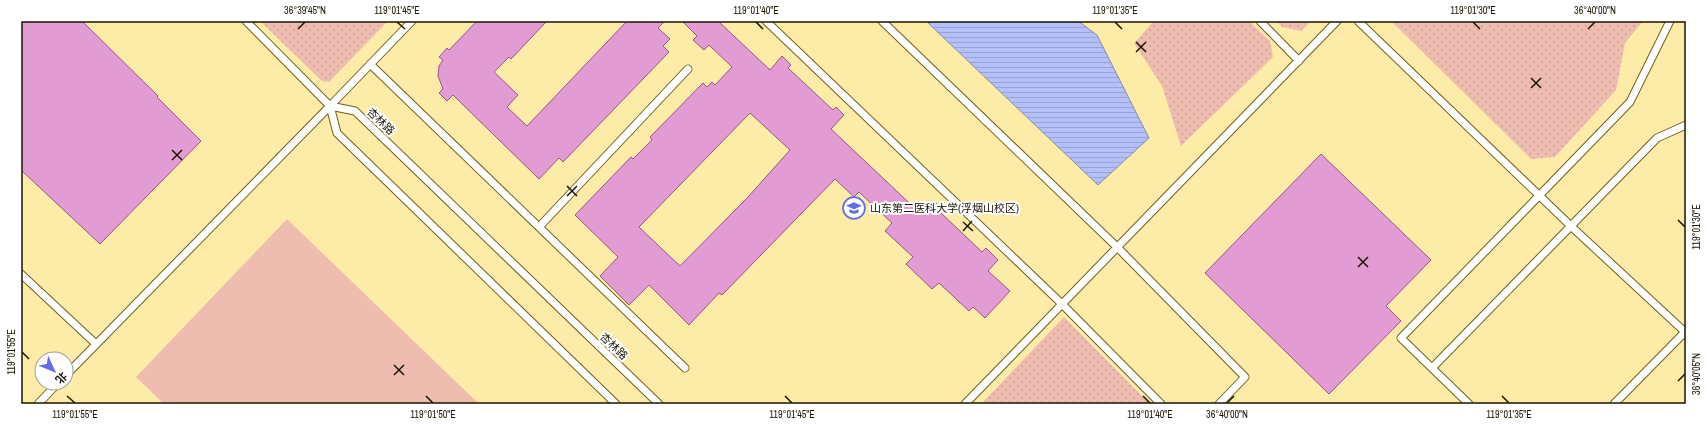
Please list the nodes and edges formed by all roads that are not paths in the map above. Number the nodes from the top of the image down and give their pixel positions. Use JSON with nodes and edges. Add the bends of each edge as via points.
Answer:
{"nodes":[{"id":1,"x":246,"y":21,"type":"edge"},
{"id":2,"x":412,"y":21,"type":"edge"},
{"id":3,"x":766,"y":21,"type":"edge"},
{"id":4,"x":882,"y":21,"type":"edge"},
{"id":5,"x":1260,"y":21,"type":"edge"},
{"id":6,"x":1338,"y":21,"type":"edge"},
{"id":7,"x":1358,"y":21,"type":"edge"},
{"id":8,"x":1670,"y":21,"type":"edge"},
{"id":9,"x":1299,"y":61,"type":"junction"},
{"id":10,"x":370,"y":64,"type":"junction"},
{"id":11,"x":688,"y":69,"type":"dead end"},
{"id":12,"x":330,"y":106,"type":"junction"},
{"id":13,"x":1686,"y":125,"type":"edge"},
{"id":14,"x":1539,"y":196,"type":"junction"},
{"id":15,"x":1572,"y":226,"type":"junction"},
{"id":16,"x":539,"y":227,"type":"junction"},
{"id":17,"x":1117,"y":248,"type":"junction"},
{"id":18,"x":21,"y":274,"type":"edge"},
{"id":19,"x":1062,"y":304,"type":"junction"},
{"id":20,"x":96,"y":344,"type":"junction"},
{"id":21,"x":74,"y":367,"type":"edge"},
{"id":22,"x":685,"y":368,"type":"dead end"},
{"id":23,"x":1432,"y":368,"type":"junction"},
{"id":24,"x":50,"y":391,"type":"edge"},
{"id":25,"x":38,"y":404,"type":"edge"},
{"id":26,"x":616,"y":404,"type":"edge"},
{"id":27,"x":659,"y":404,"type":"edge"},
{"id":28,"x":965,"y":404,"type":"edge"},
{"id":29,"x":1161,"y":404,"type":"edge"},
{"id":30,"x":1219,"y":404,"type":"edge"},
{"id":31,"x":1469,"y":404,"type":"edge"},
{"id":32,"x":1614,"y":404,"type":"edge"}],
"edges":[{"from":1,"to":12,"type":"lane"},
{"from":2,"to":10,"type":"lane"},
{"from":3,"to":19,"type":"lane"},
{"from":4,"to":17,"type":"lane"},
{"from":5,"to":9,"type":"lane"},
{"from":6,"to":9,"type":"lane"},
{"from":7,"to":14,"type":"lane"},
{"from":8,"to":14,"type":"lane","via":[[1630,102]]},
{"from":9,"to":17,"type":"lane"},
{"from":10,"to":12,"type":"lane"},
{"from":10,"to":16,"type":"lane"},
{"from":11,"to":16,"type":"lane"},
{"from":12,"to":20,"type":"lane"},
{"from":12,"to":26,"type":"lane","via":[[337,133]]},
{"from":12,"to":27,"type":"lane","name":"杏林路","via":[[355,111]]},
{"from":13,"to":15,"type":"lane","via":[[1658,138]]},
{"from":14,"to":15,"type":"lane"},
{"from":14,"to":23,"type":"lane","via":[[1401,338]]},
{"from":15,"to":23,"type":"lane"},
{"from":15,"to":32,"type":"lane","via":[[1685,332]]},
{"from":16,"to":22,"type":"lane"},
{"from":17,"to":19,"type":"lane"},
{"from":17,"to":30,"type":"lane","via":[[1245,377]]},
{"from":18,"to":20,"type":"lane"},
{"from":19,"to":28,"type":"lane"},
{"from":19,"to":29,"type":"lane"},
{"from":20,"to":21,"type":"lane"},
{"from":23,"to":31,"type":"lane"},
{"from":24,"to":25,"type":"lane"}]}
